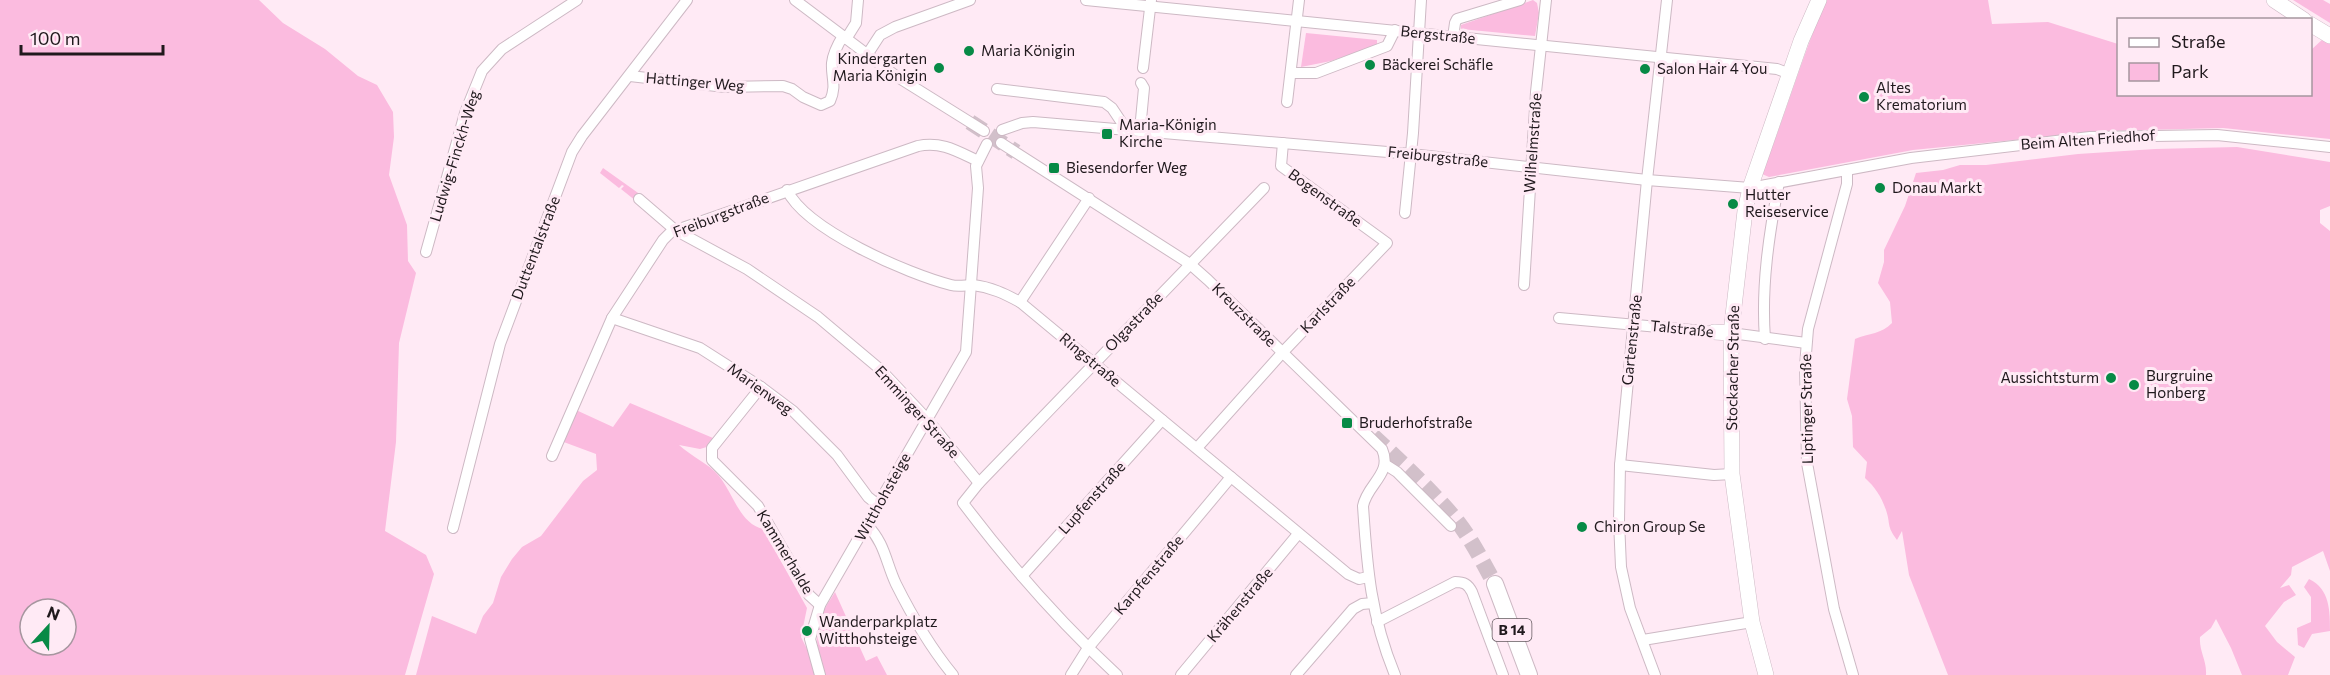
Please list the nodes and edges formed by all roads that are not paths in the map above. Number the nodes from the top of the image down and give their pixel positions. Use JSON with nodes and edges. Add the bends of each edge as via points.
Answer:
{"nodes":[{"id":1,"x":577,"y":0,"type":"edge"},
{"id":2,"x":687,"y":0,"type":"edge"},
{"id":3,"x":795,"y":0,"type":"edge"},
{"id":4,"x":858,"y":0,"type":"edge"},
{"id":5,"x":970,"y":0,"type":"edge"},
{"id":6,"x":1086,"y":0,"type":"edge"},
{"id":7,"x":1299,"y":0,"type":"edge"},
{"id":8,"x":1421,"y":0,"type":"edge"},
{"id":9,"x":1520,"y":0,"type":"edge"},
{"id":10,"x":1546,"y":0,"type":"edge"},
{"id":11,"x":1667,"y":0,"type":"edge"},
{"id":12,"x":1819,"y":0,"type":"edge"},
{"id":13,"x":2274,"y":0,"type":"edge"},
{"id":14,"x":1151,"y":4,"type":"edge"},
{"id":15,"x":2301,"y":18,"type":"edge"},
{"id":16,"x":1297,"y":21,"type":"junction"},
{"id":17,"x":2312,"y":25,"type":"edge"},
{"id":18,"x":1395,"y":30,"type":"junction"},
{"id":19,"x":1418,"y":33,"type":"junction"},
{"id":20,"x":2330,"y":36,"type":"edge"},
{"id":21,"x":1453,"y":37,"type":"junction"},
{"id":22,"x":845,"y":38,"type":"junction"},
{"id":23,"x":1542,"y":47,"type":"junction"},
{"id":24,"x":867,"y":55,"type":"junction"},
{"id":25,"x":1662,"y":58,"type":"junction"},
{"id":26,"x":1143,"y":68,"type":"dead end"},
{"id":27,"x":1292,"y":73,"type":"junction"},
{"id":28,"x":1790,"y":74,"type":"junction"},
{"id":29,"x":630,"y":76,"type":"junction"},
{"id":30,"x":1141,"y":83,"type":"dead end"},
{"id":31,"x":997,"y":89,"type":"dead end"},
{"id":32,"x":1287,"y":102,"type":"dead end"},
{"id":33,"x":1126,"y":129,"type":"junction"},
{"id":34,"x":984,"y":130,"type":"junction"},
{"id":35,"x":1002,"y":130,"type":"junction"},
{"id":36,"x":1140,"y":130,"type":"junction"},
{"id":37,"x":1001,"y":143,"type":"junction"},
{"id":38,"x":1283,"y":143,"type":"junction"},
{"id":39,"x":987,"y":144,"type":"junction"},
{"id":40,"x":2330,"y":147,"type":"edge"},
{"id":41,"x":1411,"y":154,"type":"junction"},
{"id":42,"x":978,"y":161,"type":"junction"},
{"id":43,"x":1531,"y":167,"type":"junction"},
{"id":44,"x":1847,"y":170,"type":"junction"},
{"id":45,"x":1647,"y":180,"type":"junction"},
{"id":46,"x":1779,"y":182,"type":"junction"},
{"id":47,"x":1264,"y":188,"type":"dead end"},
{"id":48,"x":1750,"y":188,"type":"junction"},
{"id":49,"x":787,"y":190,"type":"junction"},
{"id":50,"x":1089,"y":198,"type":"junction"},
{"id":51,"x":639,"y":199,"type":"dead end"},
{"id":52,"x":1405,"y":213,"type":"dead end"},
{"id":53,"x":675,"y":230,"type":"junction"},
{"id":54,"x":1387,"y":243,"type":"joint"},
{"id":55,"x":426,"y":252,"type":"dead end"},
{"id":56,"x":1190,"y":264,"type":"junction"},
{"id":57,"x":970,"y":285,"type":"junction"},
{"id":58,"x":1524,"y":285,"type":"dead end"},
{"id":59,"x":1020,"y":302,"type":"junction"},
{"id":60,"x":612,"y":318,"type":"junction"},
{"id":61,"x":1559,"y":318,"type":"dead end"},
{"id":62,"x":1634,"y":324,"type":"junction"},
{"id":63,"x":1713,"y":332,"type":"joint"},
{"id":64,"x":1731,"y":333,"type":"junction"},
{"id":65,"x":1765,"y":339,"type":"junction"},
{"id":66,"x":1806,"y":343,"type":"junction"},
{"id":67,"x":1282,"y":353,"type":"junction"},
{"id":68,"x":1094,"y":363,"type":"junction"},
{"id":69,"x":761,"y":387,"type":"junction"},
{"id":70,"x":927,"y":419,"type":"junction"},
{"id":71,"x":1162,"y":420,"type":"junction"},
{"id":72,"x":1197,"y":448,"type":"junction"},
{"id":73,"x":552,"y":456,"type":"dead end"},
{"id":74,"x":1386,"y":465,"type":"junction"},
{"id":75,"x":1620,"y":465,"type":"junction"},
{"id":76,"x":1732,"y":474,"type":"junction"},
{"id":77,"x":1231,"y":477,"type":"junction"},
{"id":78,"x":980,"y":483,"type":"junction"},
{"id":79,"x":878,"y":505,"type":"junction"},
{"id":80,"x":867,"y":525,"type":"junction"},
{"id":81,"x":1450,"y":526,"type":"dead end"},
{"id":82,"x":453,"y":528,"type":"dead end"},
{"id":83,"x":1298,"y":534,"type":"junction"},
{"id":84,"x":1022,"y":576,"type":"junction"},
{"id":85,"x":1368,"y":578,"type":"junction"},
{"id":86,"x":1495,"y":585,"type":"tunnel mouth"},
{"id":87,"x":1373,"y":603,"type":"junction"},
{"id":88,"x":820,"y":605,"type":"junction"},
{"id":89,"x":1377,"y":622,"type":"junction"},
{"id":90,"x":1752,"y":622,"type":"junction"},
{"id":91,"x":1643,"y":640,"type":"junction"},
{"id":92,"x":1088,"y":648,"type":"junction"},
{"id":93,"x":820,"y":675,"type":"edge"},
{"id":94,"x":953,"y":675,"type":"edge"},
{"id":95,"x":1071,"y":675,"type":"edge"},
{"id":96,"x":1117,"y":675,"type":"edge"},
{"id":97,"x":1181,"y":675,"type":"edge"},
{"id":98,"x":1296,"y":675,"type":"edge"},
{"id":99,"x":1395,"y":675,"type":"edge"},
{"id":100,"x":1503,"y":675,"type":"edge"},
{"id":101,"x":1529,"y":675,"type":"edge"},
{"id":102,"x":1655,"y":675,"type":"edge"},
{"id":103,"x":1766,"y":675,"type":"edge"},
{"id":104,"x":1853,"y":675,"type":"edge"}],
"edges":[{"from":1,"to":55,"type":"street","name":"Ludwig-Finckh-Weg","via":[[502,49],[482,71],[465,113]]},
{"from":2,"to":29,"type":"street","name":"Duttentalstraße"},
{"from":3,"to":22,"type":"street"},
{"from":4,"to":22,"type":"street","via":[[856,23]]},
{"from":5,"to":24,"type":"street","via":[[880,35]]},
{"from":6,"to":14,"type":"street","name":"Bergstraße"},
{"from":7,"to":16,"type":"street"},
{"from":8,"to":19,"type":"street"},
{"from":9,"to":21,"type":"street","via":[[1457,19]]},
{"from":10,"to":23,"type":"street","name":"Wilhelmstraße"},
{"from":11,"to":25,"type":"street","name":"Gartenstraße"},
{"from":12,"to":28,"type":"street","name":"Stockacher Straße"},
{"from":13,"to":15,"type":"street"},
{"from":14,"to":16,"type":"street","name":"Bergstraße"},
{"from":14,"to":26,"type":"street"},
{"from":16,"to":18,"type":"street","name":"Bergstraße"},
{"from":16,"to":27,"type":"street"},
{"from":17,"to":20,"type":"street"},
{"from":18,"to":19,"type":"street","name":"Bergstraße"},
{"from":18,"to":27,"type":"street","via":[[1387,46],[1316,73]]},
{"from":19,"to":21,"type":"street","name":"Bergstraße"},
{"from":19,"to":41,"type":"street"},
{"from":21,"to":23,"type":"street","name":"Bergstraße"},
{"from":22,"to":24,"type":"street"},
{"from":22,"to":29,"type":"street","name":"Hattinger Weg","via":[[832,64],[833,94],[830,101],[821,105],[783,86],[725,87]]},
{"from":23,"to":25,"type":"street","name":"Bergstraße"},
{"from":23,"to":43,"type":"street","name":"Wilhelmstraße"},
{"from":24,"to":34,"type":"street"},
{"from":25,"to":28,"type":"street","name":"Bergstraße","via":[[1777,69]]},
{"from":25,"to":45,"type":"street","name":"Gartenstraße"},
{"from":27,"to":32,"type":"street"},
{"from":28,"to":48,"type":"street","name":"Stockacher Straße"},
{"from":29,"to":82,"type":"street","name":"Duttentalstraße","via":[[572,152],[500,345]]},
{"from":30,"to":36,"type":"street","via":[[1144,88]]},
{"from":31,"to":33,"type":"street","via":[[1104,102]]},
{"from":33,"to":35,"type":"street","name":"Freiburgstraße","via":[[1033,122]]},
{"from":33,"to":36,"type":"street","name":"Freiburgstraße"},
{"from":34,"to":35,"type":"street","via":[[993,125]]},
{"from":34,"to":39,"type":"street"},
{"from":35,"to":37,"type":"street"},
{"from":36,"to":38,"type":"street","name":"Freiburgstraße"},
{"from":37,"to":39,"type":"street"},
{"from":37,"to":50,"type":"street","name":"Kreuzstraße"},
{"from":38,"to":41,"type":"street","name":"Freiburgstraße"},
{"from":38,"to":54,"type":"street","name":"Bogenstraße","via":[[1281,166]]},
{"from":39,"to":42,"type":"street","name":"Witthohsteige"},
{"from":40,"to":44,"type":"street","name":"Beim Alten Friedhof","via":[[2217,135],[2090,137],[1911,158]]},
{"from":41,"to":43,"type":"street","name":"Freiburgstraße"},
{"from":41,"to":52,"type":"street"},
{"from":42,"to":49,"type":"street","name":"Freiburgstraße","via":[[946,146],[929,144]]},
{"from":42,"to":57,"type":"street","name":"Witthohsteige"},
{"from":43,"to":45,"type":"street","name":"Freiburgstraße"},
{"from":43,"to":58,"type":"street","name":"Wilhelmstraße"},
{"from":44,"to":46,"type":"street"},
{"from":44,"to":66,"type":"street","name":"Liptinger Straße","via":[[1847,184]]},
{"from":45,"to":48,"type":"street","name":"Freiburgstraße"},
{"from":45,"to":62,"type":"street","name":"Gartenstraße"},
{"from":46,"to":48,"type":"street"},
{"from":46,"to":65,"type":"street","name":"Stockacher Straße","via":[[1768,238]]},
{"from":47,"to":56,"type":"street","name":"Olgastraße"},
{"from":48,"to":64,"type":"street","name":"Stockacher Straße"},
{"from":49,"to":53,"type":"street","name":"Freiburgstraße"},
{"from":49,"to":57,"type":"street","name":"Ringstraße","via":[[802,211],[861,249],[920,277],[955,286]]},
{"from":50,"to":56,"type":"street","name":"Kreuzstraße"},
{"from":50,"to":59,"type":"street"},
{"from":51,"to":53,"type":"street","name":"Emminger Straße"},
{"from":53,"to":60,"type":"street","name":"Freiburgstraße","via":[[663,240]]},
{"from":53,"to":70,"type":"street","name":"Emminger Straße","via":[[747,269],[818,317],[880,370]]},
{"from":54,"to":67,"type":"street","name":"Karlstraße"},
{"from":56,"to":67,"type":"street","name":"Kreuzstraße"},
{"from":56,"to":68,"type":"street","name":"Olgastraße"},
{"from":57,"to":59,"type":"street","name":"Ringstraße","via":[[987,287]]},
{"from":57,"to":70,"type":"street","name":"Witthohsteige","via":[[966,352]]},
{"from":59,"to":68,"type":"street","name":"Ringstraße"},
{"from":60,"to":69,"type":"street","name":"Marienweg","via":[[700,348]]},
{"from":60,"to":73,"type":"street","name":"Freiburgstraße"},
{"from":61,"to":62,"type":"street","name":"Talstraße"},
{"from":62,"to":63,"type":"street","name":"Talstraße"},
{"from":62,"to":75,"type":"street","name":"Gartenstraße"},
{"from":63,"to":64,"type":"street","name":"Talstraße"},
{"from":64,"to":65,"type":"street","name":"Talstraße"},
{"from":64,"to":76,"type":"street","name":"Stockacher Straße"},
{"from":65,"to":66,"type":"street","name":"Talstraße"},
{"from":66,"to":104,"type":"street","name":"Liptinger Straße","via":[[1807,463],[1834,609]]},
{"from":67,"to":72,"type":"street","name":"Karlstraße"},
{"from":67,"to":74,"type":"street","name":"Kreuzstraße","via":[[1376,443]]},
{"from":68,"to":71,"type":"street","name":"Ringstraße"},
{"from":68,"to":78,"type":"street","name":"Olgastraße"},
{"from":69,"to":79,"type":"street","name":"Marienweg","via":[[793,411],[837,455]]},
{"from":69,"to":88,"type":"street","name":"Kammerhalde","via":[[712,448],[712,460],[758,506],[809,595]]},
{"from":70,"to":78,"type":"street","name":"Emminger Straße"},
{"from":70,"to":79,"type":"street","name":"Witthohsteige"},
{"from":71,"to":72,"type":"street","name":"Ringstraße"},
{"from":71,"to":84,"type":"street","name":"Lupfenstraße"},
{"from":72,"to":77,"type":"street","name":"Ringstraße"},
{"from":74,"to":81,"type":"street","name":"Kreuzstraße"},
{"from":74,"to":85,"type":"street","via":[[1364,499]]},
{"from":75,"to":76,"type":"street"},
{"from":75,"to":91,"type":"street","name":"Gartenstraße","via":[[1621,567],[1630,608]]},
{"from":76,"to":90,"type":"street","name":"Stockacher Straße"},
{"from":77,"to":83,"type":"street","name":"Ringstraße"},
{"from":77,"to":92,"type":"street","name":"Karpfenstraße"},
{"from":78,"to":84,"type":"street","via":[[963,503]]},
{"from":79,"to":80,"type":"street","name":"Witthohsteige"},
{"from":80,"to":88,"type":"street","name":"Witthohsteige"},
{"from":80,"to":94,"type":"street","via":[[878,536],[895,582],[930,647]]},
{"from":83,"to":85,"type":"street","name":"Ringstraße","via":[[1348,574]]},
{"from":83,"to":97,"type":"street","name":"Krähenstraße"},
{"from":84,"to":92,"type":"street"},
{"from":85,"to":87,"type":"street"},
{"from":86,"to":101,"type":"main road","number":"B 14"},
{"from":87,"to":89,"type":"street"},
{"from":87,"to":98,"type":"street","via":[[1353,609]]},
{"from":88,"to":93,"type":"street","name":"Witthohsteige","via":[[810,639]]},
{"from":89,"to":99,"type":"street"},
{"from":89,"to":100,"type":"street","via":[[1462,582],[1472,592]]},
{"from":90,"to":91,"type":"street"},
{"from":90,"to":103,"type":"street","name":"Stockacher Straße"},
{"from":91,"to":102,"type":"street","name":"Gartenstraße"},
{"from":92,"to":95,"type":"street","name":"Karpfenstraße"},
{"from":92,"to":96,"type":"street"}]}
